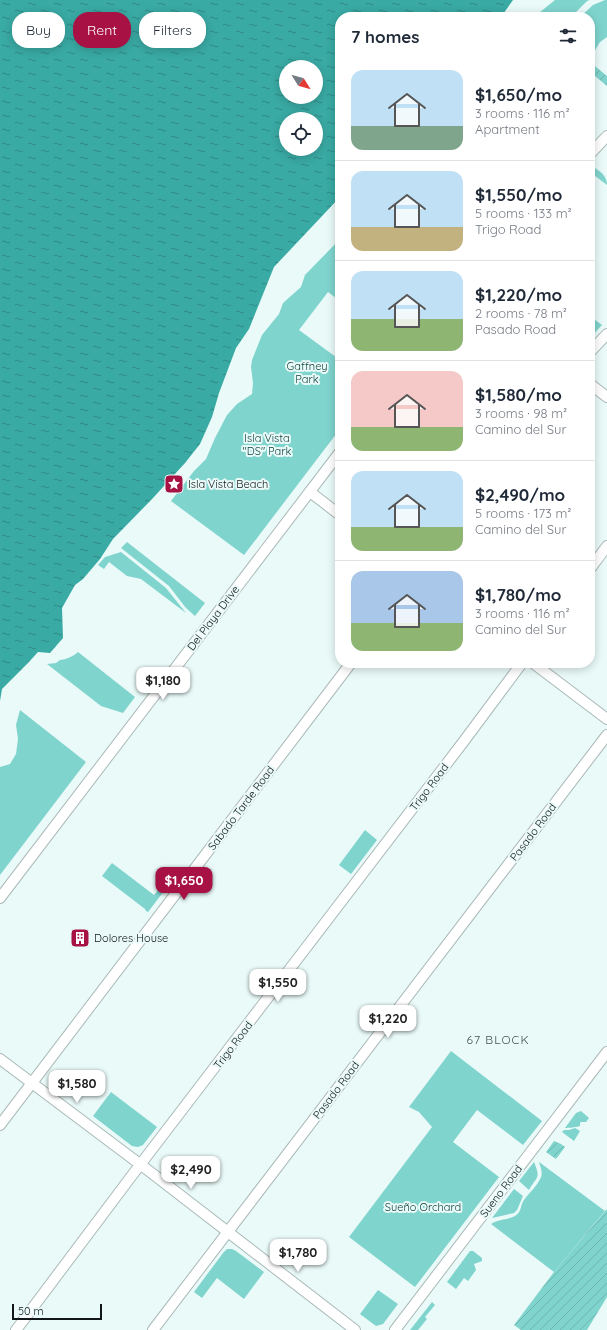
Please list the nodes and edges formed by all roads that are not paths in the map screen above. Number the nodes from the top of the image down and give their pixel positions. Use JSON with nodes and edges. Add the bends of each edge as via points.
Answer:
{"nodes":[{"id":1,"x":607,"y":136,"type":"edge"},
{"id":2,"x":595,"y":149,"type":"edge"},
{"id":3,"x":607,"y":334,"type":"edge"},
{"id":4,"x":595,"y":347,"type":"edge"},
{"id":5,"x":595,"y":388,"type":"edge"},
{"id":6,"x":607,"y":397,"type":"edge"},
{"id":7,"x":335,"y":459,"type":"edge"},
{"id":8,"x":310,"y":492,"type":"junction"},
{"id":9,"x":335,"y":511,"type":"edge"},
{"id":10,"x":607,"y":546,"type":"edge"},
{"id":11,"x":595,"y":562,"type":"edge"},
{"id":12,"x":347,"y":668,"type":"edge"},
{"id":13,"x":518,"y":668,"type":"edge"},
{"id":14,"x":540,"y":668,"type":"edge"},
{"id":15,"x":607,"y":719,"type":"edge"},
{"id":16,"x":607,"y":735,"type":"edge"},
{"id":17,"x":0,"y":898,"type":"edge"},
{"id":18,"x":607,"y":1052,"type":"edge"},
{"id":19,"x":0,"y":1059,"type":"edge"},
{"id":20,"x":32,"y":1083,"type":"junction"},
{"id":21,"x":0,"y":1125,"type":"edge"},
{"id":22,"x":141,"y":1165,"type":"junction"},
{"id":23,"x":228,"y":1232,"type":"junction"},
{"id":24,"x":16,"y":1330,"type":"edge"},
{"id":25,"x":153,"y":1330,"type":"edge"},
{"id":26,"x":355,"y":1330,"type":"edge"},
{"id":27,"x":395,"y":1330,"type":"edge"}],
"edges":[{"from":1,"to":2,"type":"street"},
{"from":3,"to":4,"type":"street"},
{"from":5,"to":6,"type":"street"},
{"from":7,"to":8,"type":"street","name":"Del Playa Drive"},
{"from":8,"to":9,"type":"street"},
{"from":8,"to":17,"type":"street","name":"Del Playa Drive"},
{"from":10,"to":11,"type":"street"},
{"from":12,"to":20,"type":"street","name":"Sabado Tarde Road"},
{"from":13,"to":22,"type":"street","name":"Trigo Road"},
{"from":14,"to":15,"type":"street"},
{"from":16,"to":23,"type":"street","name":"Pasado Road"},
{"from":18,"to":27,"type":"street","name":"Sueno Road"},
{"from":19,"to":20,"type":"street"},
{"from":20,"to":21,"type":"street","name":"Sabado Tarde Road"},
{"from":20,"to":22,"type":"street"},
{"from":22,"to":23,"type":"street"},
{"from":22,"to":24,"type":"street","name":"Trigo Road"},
{"from":23,"to":25,"type":"street","name":"Pasado Road"},
{"from":23,"to":26,"type":"street"}]}
